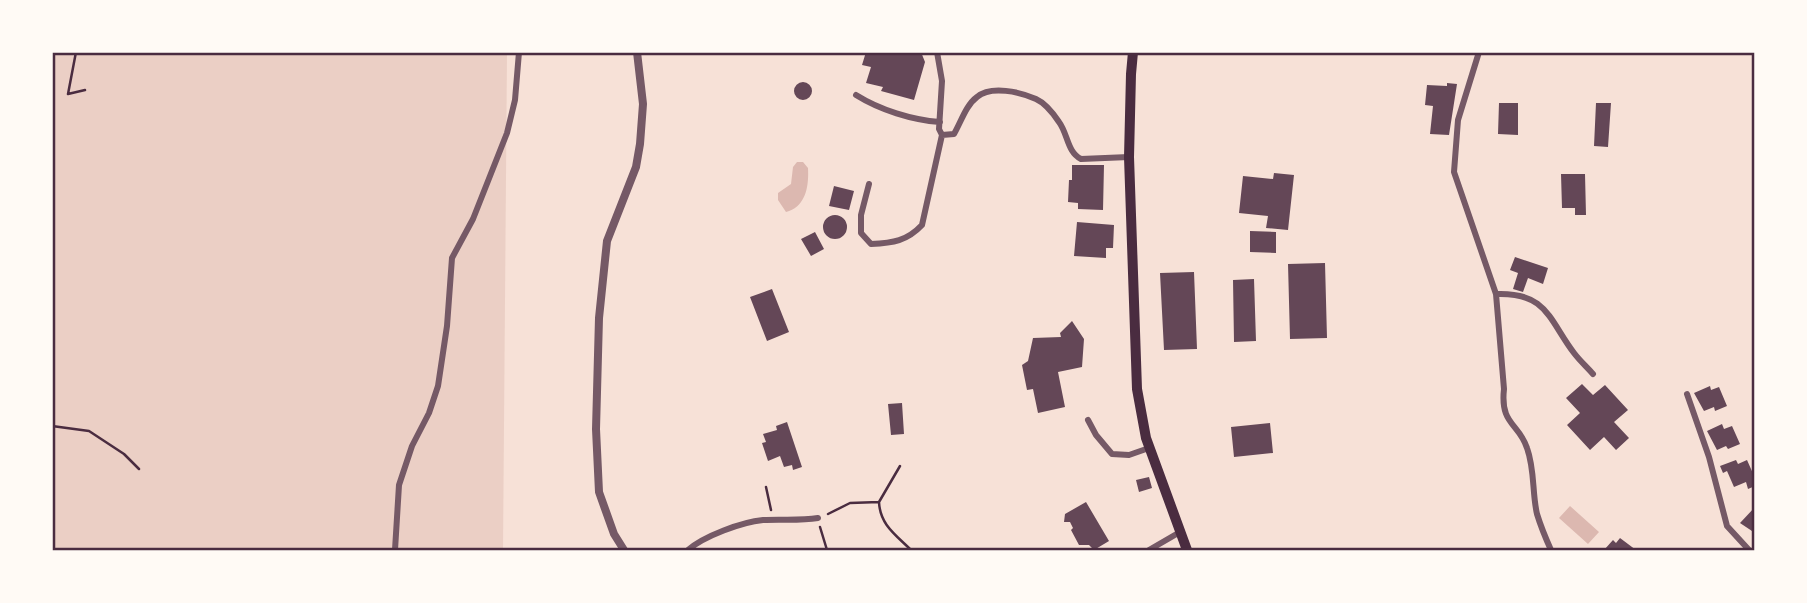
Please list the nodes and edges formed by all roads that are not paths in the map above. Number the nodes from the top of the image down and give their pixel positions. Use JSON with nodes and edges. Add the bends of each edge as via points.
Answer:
{"nodes":[{"id":1,"x":519,"y":52,"type":"edge"},
{"id":2,"x":637,"y":52,"type":"edge"},
{"id":3,"x":937,"y":52,"type":"edge"},
{"id":4,"x":1133,"y":52,"type":"edge"},
{"id":5,"x":1479,"y":52,"type":"edge"},
{"id":6,"x":856,"y":95,"type":"dead end"},
{"id":7,"x":940,"y":122,"type":"junction"},
{"id":8,"x":942,"y":135,"type":"junction"},
{"id":9,"x":1129,"y":157,"type":"junction"},
{"id":10,"x":869,"y":184,"type":"dead end"},
{"id":11,"x":1496,"y":294,"type":"junction"},
{"id":12,"x":1593,"y":374,"type":"dead end"},
{"id":13,"x":1687,"y":394,"type":"dead end"},
{"id":14,"x":1088,"y":420,"type":"dead end"},
{"id":15,"x":1149,"y":448,"type":"junction"},
{"id":16,"x":818,"y":518,"type":"road end"},
{"id":17,"x":1180,"y":532,"type":"junction"},
{"id":18,"x":395,"y":551,"type":"edge"},
{"id":19,"x":624,"y":551,"type":"edge"},
{"id":20,"x":688,"y":551,"type":"edge"},
{"id":21,"x":1149,"y":551,"type":"edge"},
{"id":22,"x":1187,"y":551,"type":"edge"},
{"id":23,"x":1551,"y":551,"type":"edge"},
{"id":24,"x":1749,"y":551,"type":"edge"}],
"edges":[{"from":1,"to":18,"type":"street","via":[[507,133],[473,219],[452,258],[438,387],[398,485]]},
{"from":2,"to":19,"type":"street","via":[[643,104],[640,144],[636,167],[607,241],[596,429],[599,492]]},
{"from":3,"to":7,"type":"street","via":[[942,81]]},
{"from":4,"to":9,"type":"main road"},
{"from":5,"to":11,"type":"street","via":[[1458,120],[1454,172]]},
{"from":6,"to":7,"type":"street","via":[[923,121]]},
{"from":7,"to":8,"type":"street"},
{"from":8,"to":9,"type":"street","via":[[954,134],[978,95],[1003,91],[1036,99],[1047,107],[1062,125],[1074,156]]},
{"from":8,"to":10,"type":"street","via":[[922,225],[912,235],[895,243],[871,243],[861,233]]},
{"from":9,"to":15,"type":"main road","via":[[1137,389]]},
{"from":11,"to":12,"type":"street","via":[[1512,293],[1549,312]]},
{"from":11,"to":23,"type":"street","via":[[1503,401],[1511,426],[1527,446],[1537,513]]},
{"from":13,"to":24,"type":"street","via":[[1727,526]]},
{"from":14,"to":15,"type":"street","via":[[1112,454],[1129,455]]},
{"from":15,"to":17,"type":"main road"},
{"from":16,"to":20,"type":"street","via":[[744,523]]},
{"from":17,"to":21,"type":"street"},
{"from":17,"to":22,"type":"main road"}]}
